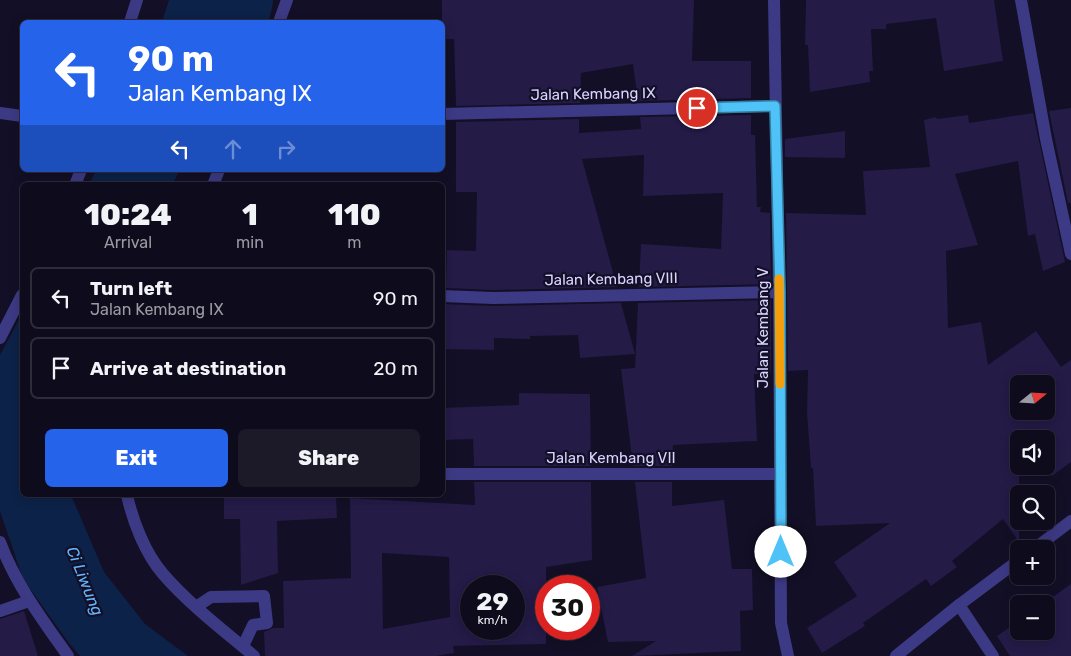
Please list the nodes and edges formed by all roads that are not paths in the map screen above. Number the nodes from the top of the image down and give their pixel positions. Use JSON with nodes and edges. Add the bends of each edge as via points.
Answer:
{"nodes":[{"id":1,"x":137,"y":0,"type":"edge"},
{"id":2,"x":287,"y":0,"type":"edge"},
{"id":3,"x":774,"y":0,"type":"edge"},
{"id":4,"x":1021,"y":0,"type":"edge"},
{"id":5,"x":131,"y":20,"type":"edge"},
{"id":6,"x":280,"y":20,"type":"edge"},
{"id":7,"x":775,"y":106,"type":"junction"},
{"id":8,"x":0,"y":113,"type":"edge"},
{"id":9,"x":445,"y":114,"type":"edge"},
{"id":10,"x":20,"y":116,"type":"edge"},
{"id":11,"x":1071,"y":254,"type":"edge"},
{"id":12,"x":780,"y":292,"type":"junction"},
{"id":13,"x":445,"y":296,"type":"edge"},
{"id":14,"x":20,"y":299,"type":"edge"},
{"id":15,"x":0,"y":338,"type":"edge"},
{"id":16,"x":445,"y":474,"type":"edge"},
{"id":17,"x":780,"y":474,"type":"junction"},
{"id":18,"x":128,"y":497,"type":"edge"},
{"id":19,"x":1071,"y":521,"type":"edge"},
{"id":20,"x":1046,"y":540,"type":"edge"},
{"id":21,"x":0,"y":542,"type":"edge"},
{"id":22,"x":1010,"y":567,"type":"edge"},
{"id":23,"x":29,"y":601,"type":"junction"},
{"id":24,"x":960,"y":605,"type":"junction"},
{"id":25,"x":196,"y":607,"type":"junction"},
{"id":26,"x":0,"y":611,"type":"edge"},
{"id":27,"x":243,"y":646,"type":"junction"},
{"id":28,"x":68,"y":656,"type":"edge"},
{"id":29,"x":254,"y":656,"type":"edge"},
{"id":30,"x":788,"y":656,"type":"edge"},
{"id":31,"x":896,"y":656,"type":"edge"},
{"id":32,"x":993,"y":656,"type":"edge"}],
"edges":[{"from":1,"to":5,"type":"street"},
{"from":2,"to":6,"type":"street"},
{"from":3,"to":7,"type":"street","name":"Jalan Kembang V"},
{"from":4,"to":11,"type":"street"},
{"from":7,"to":9,"type":"street","name":"Jalan Kembang IX"},
{"from":7,"to":12,"type":"street","name":"Jalan Kembang V"},
{"from":8,"to":10,"type":"street"},
{"from":12,"to":13,"type":"street","name":"Jalan Kembang VIII","via":[[503,298]]},
{"from":12,"to":17,"type":"street","name":"Jalan Kembang V"},
{"from":14,"to":15,"type":"street"},
{"from":16,"to":17,"type":"street","name":"Jalan Kembang VII"},
{"from":17,"to":30,"type":"street","name":"Jalan Kembang V","via":[[781,623]]},
{"from":18,"to":25,"type":"street","via":[[143,542],[162,573]]},
{"from":19,"to":20,"type":"street"},
{"from":21,"to":23,"type":"street","via":[[9,566]]},
{"from":22,"to":24,"type":"street"},
{"from":23,"to":26,"type":"street"},
{"from":23,"to":28,"type":"street"},
{"from":24,"to":31,"type":"street"},
{"from":24,"to":32,"type":"street"},
{"from":25,"to":27,"type":"street"},
{"from":25,"to":27,"type":"street","via":[[211,597],[264,596],[267,623],[253,624]]},
{"from":27,"to":29,"type":"street"}]}
